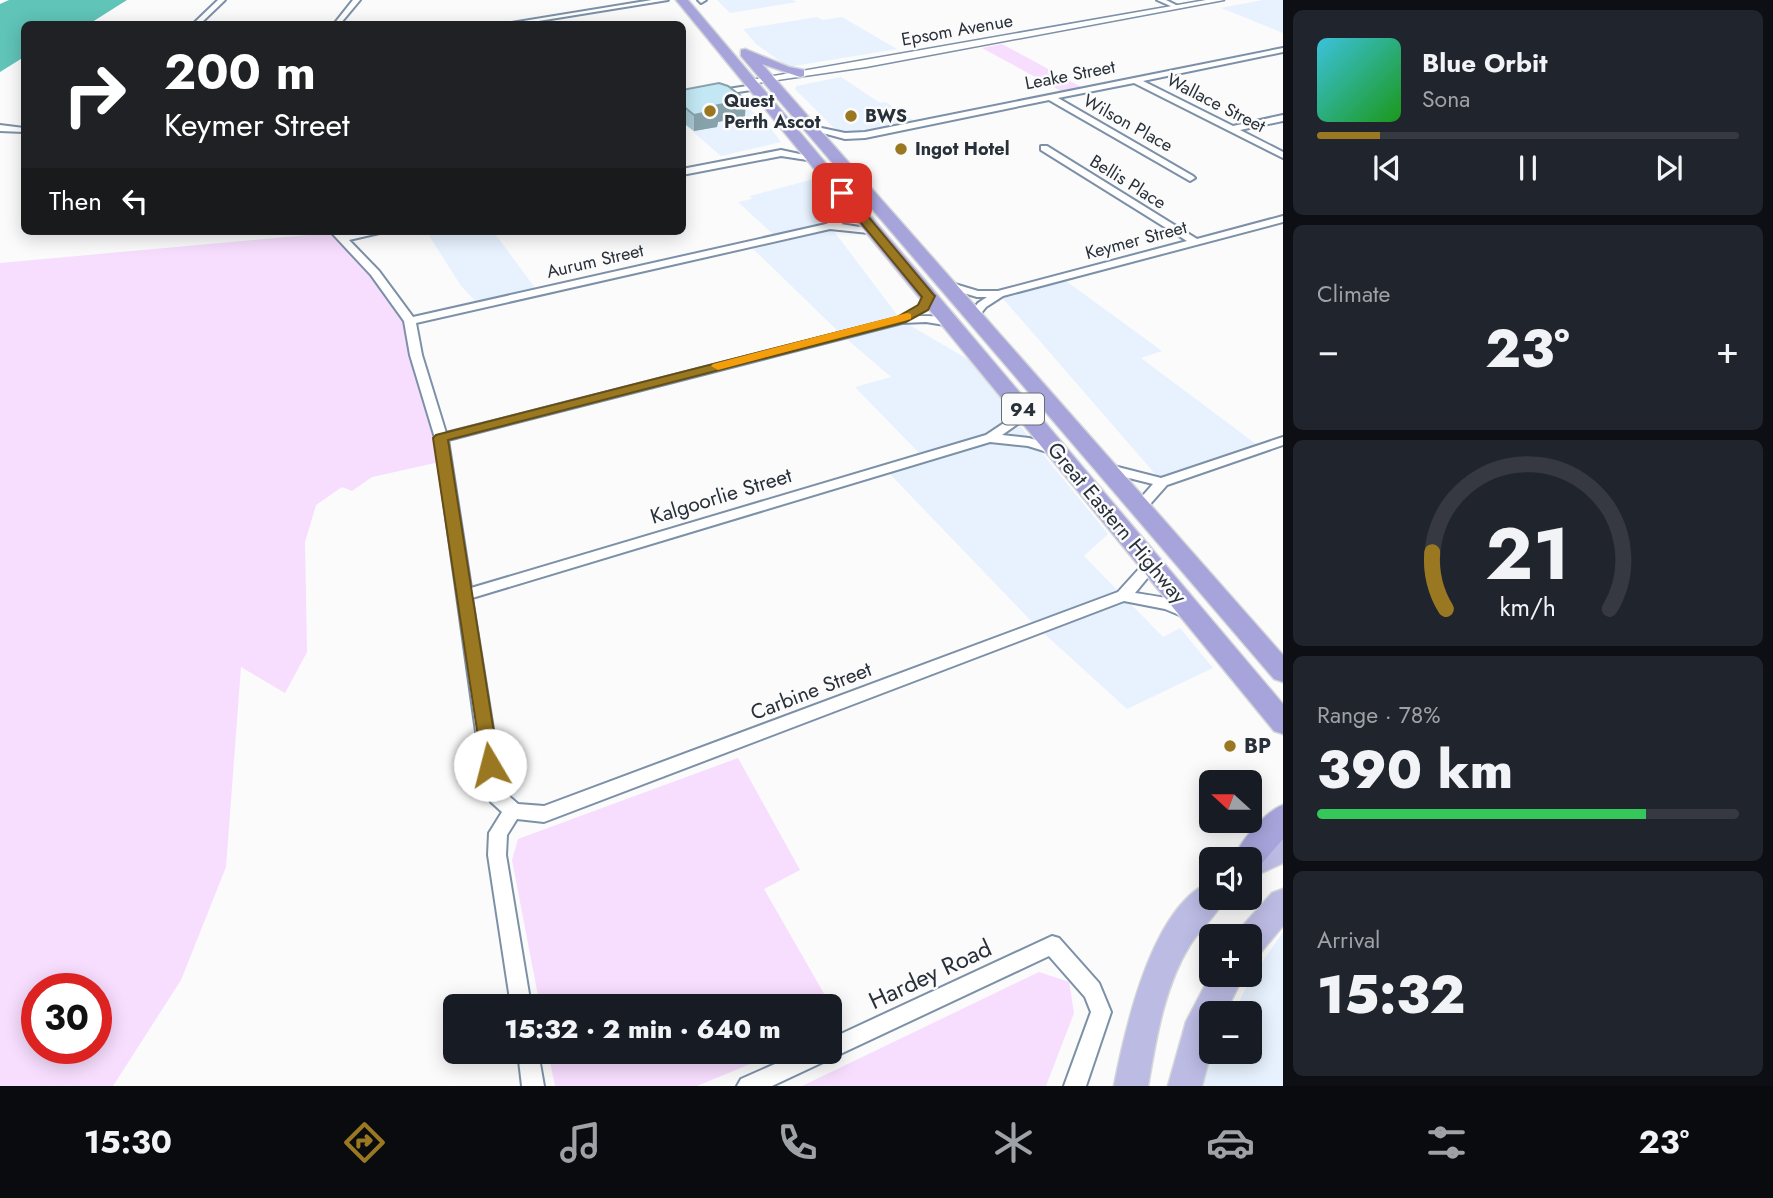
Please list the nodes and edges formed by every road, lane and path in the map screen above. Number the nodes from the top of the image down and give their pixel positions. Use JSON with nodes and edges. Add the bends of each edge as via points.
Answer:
{"nodes":[{"id":1,"x":222,"y":0,"type":"edge"},
{"id":2,"x":357,"y":0,"type":"edge"},
{"id":3,"x":701,"y":0,"type":"edge"},
{"id":4,"x":1160,"y":0,"type":"edge"},
{"id":5,"x":1220,"y":0,"type":"edge"},
{"id":6,"x":662,"y":1,"type":"edge"},
{"id":7,"x":684,"y":2,"type":"edge"},
{"id":8,"x":1177,"y":8,"type":"junction"},
{"id":9,"x":710,"y":11,"type":"dead end"},
{"id":10,"x":199,"y":21,"type":"edge"},
{"id":11,"x":340,"y":21,"type":"edge"},
{"id":12,"x":529,"y":21,"type":"edge"},
{"id":13,"x":1283,"y":50,"type":"edge"},
{"id":14,"x":824,"y":71,"type":"junction"},
{"id":15,"x":800,"y":73,"type":"junction"},
{"id":16,"x":1135,"y":80,"type":"junction"},
{"id":17,"x":770,"y":81,"type":"junction"},
{"id":18,"x":752,"y":84,"type":"junction"},
{"id":19,"x":686,"y":92,"type":"edge"},
{"id":20,"x":718,"y":92,"type":"junction"},
{"id":21,"x":1050,"y":97,"type":"junction"},
{"id":22,"x":686,"y":98,"type":"edge"},
{"id":23,"x":778,"y":115,"type":"junction"},
{"id":24,"x":1283,"y":118,"type":"edge"},
{"id":25,"x":0,"y":128,"type":"edge"},
{"id":26,"x":812,"y":129,"type":"junction"},
{"id":27,"x":1232,"y":129,"type":"junction"},
{"id":28,"x":21,"y":130,"type":"edge"},
{"id":29,"x":864,"y":135,"type":"junction"},
{"id":30,"x":800,"y":141,"type":"junction"},
{"id":31,"x":1044,"y":148,"type":"dead end"},
{"id":32,"x":831,"y":151,"type":"junction"},
{"id":33,"x":766,"y":154,"type":"junction"},
{"id":34,"x":1283,"y":155,"type":"edge"},
{"id":35,"x":814,"y":158,"type":"junction"},
{"id":36,"x":686,"y":171,"type":"edge"},
{"id":37,"x":1190,"y":178,"type":"dead end"},
{"id":38,"x":856,"y":209,"type":"junction"},
{"id":39,"x":1283,"y":219,"type":"edge"},
{"id":40,"x":830,"y":226,"type":"junction"},
{"id":41,"x":875,"y":232,"type":"junction"},
{"id":42,"x":338,"y":235,"type":"edge"},
{"id":43,"x":1195,"y":242,"type":"junction"},
{"id":44,"x":948,"y":285,"type":"junction"},
{"id":45,"x":999,"y":294,"type":"junction"},
{"id":46,"x":929,"y":296,"type":"junction"},
{"id":47,"x":974,"y":316,"type":"junction"},
{"id":48,"x":901,"y":320,"type":"junction"},
{"id":49,"x":410,"y":321,"type":"junction"},
{"id":50,"x":951,"y":323,"type":"junction"},
{"id":51,"x":1025,"y":413,"type":"junction"},
{"id":52,"x":441,"y":438,"type":"junction"},
{"id":53,"x":990,"y":438,"type":"junction"},
{"id":54,"x":1283,"y":441,"type":"edge"},
{"id":55,"x":1058,"y":451,"type":"junction"},
{"id":56,"x":1105,"y":468,"type":"junction"},
{"id":57,"x":1162,"y":482,"type":"junction"},
{"id":58,"x":1139,"y":508,"type":"junction"},
{"id":59,"x":1152,"y":564,"type":"junction"},
{"id":60,"x":465,"y":595,"type":"junction"},
{"id":61,"x":1123,"y":596,"type":"junction"},
{"id":62,"x":1194,"y":615,"type":"junction"},
{"id":63,"x":1283,"y":672,"type":"edge"},
{"id":64,"x":1283,"y":723,"type":"edge"},
{"id":65,"x":513,"y":810,"type":"junction"},
{"id":66,"x":1283,"y":818,"type":"edge"},
{"id":67,"x":1258,"y":847,"type":"edge"},
{"id":68,"x":1283,"y":848,"type":"edge"},
{"id":69,"x":1262,"y":859,"type":"edge"},
{"id":70,"x":1283,"y":903,"type":"edge"},
{"id":71,"x":1199,"y":909,"type":"edge"},
{"id":72,"x":1262,"y":927,"type":"edge"},
{"id":73,"x":1222,"y":987,"type":"edge"},
{"id":74,"x":519,"y":994,"type":"edge"},
{"id":75,"x":842,"y":1044,"type":"edge"},
{"id":76,"x":530,"y":1064,"type":"edge"},
{"id":77,"x":798,"y":1064,"type":"edge"},
{"id":78,"x":533,"y":1086,"type":"edge"},
{"id":79,"x":748,"y":1086,"type":"edge"},
{"id":80,"x":1075,"y":1086,"type":"edge"},
{"id":81,"x":1131,"y":1086,"type":"edge"},
{"id":82,"x":1185,"y":1086,"type":"edge"}],
"edges":[{"from":1,"to":10,"type":"street"},
{"from":2,"to":11,"type":"street"},
{"from":3,"to":9,"type":"highway"},
{"from":4,"to":8,"type":"street"},
{"from":5,"to":8,"type":"street","name":"Epsom Avenue"},
{"from":6,"to":7,"type":"street"},
{"from":6,"to":12,"type":"street"},
{"from":7,"to":18,"type":"highway","name":"Great Eastern Highway","number":"94"},
{"from":8,"to":14,"type":"street","name":"Epsom Avenue"},
{"from":13,"to":16,"type":"street","name":"Leake Street"},
{"from":14,"to":15,"type":"street","name":"Epsom Avenue"},
{"from":14,"to":17,"type":"street","name":"Epsom Avenue"},
{"from":15,"to":17,"type":"street","name":"Epsom Avenue"},
{"from":15,"to":17,"type":"highway","name":"Great Eastern Highway","number":"94","via":[[743,49]]},
{"from":16,"to":21,"type":"street","name":"Leake Street"},
{"from":16,"to":27,"type":"street","name":"Wallace Street"},
{"from":17,"to":18,"type":"street","name":"Epsom Avenue"},
{"from":17,"to":26,"type":"highway","name":"Great Eastern Highway","number":"94"},
{"from":18,"to":19,"type":"street","name":"Epsom Avenue"},
{"from":18,"to":20,"type":"street","name":"Epsom Avenue"},
{"from":18,"to":23,"type":"highway","name":"Great Eastern Highway","number":"94"},
{"from":20,"to":22,"type":"street","name":"Epsom Avenue"},
{"from":20,"to":23,"type":"highway"},
{"from":21,"to":29,"type":"street","name":"Leake Street"},
{"from":21,"to":37,"type":"street","name":"Wilson Place"},
{"from":23,"to":30,"type":"highway","name":"Great Eastern Highway","number":"94"},
{"from":24,"to":27,"type":"street"},
{"from":25,"to":28,"type":"street"},
{"from":26,"to":29,"type":"street","name":"Leake Street"},
{"from":26,"to":32,"type":"highway","name":"Great Eastern Highway","number":"94"},
{"from":27,"to":34,"type":"street","name":"Wallace Street"},
{"from":29,"to":32,"type":"street","name":"Leake Street"},
{"from":30,"to":33,"type":"street"},
{"from":30,"to":35,"type":"highway","name":"Great Eastern Highway","number":"94"},
{"from":31,"to":43,"type":"street","name":"Bellis Place"},
{"from":32,"to":44,"type":"highway","name":"Great Eastern Highway","number":"94"},
{"from":33,"to":35,"type":"street"},
{"from":33,"to":36,"type":"street"},
{"from":35,"to":38,"type":"highway","name":"Great Eastern Highway","number":"94"},
{"from":38,"to":40,"type":"street","name":"Aurum Street"},
{"from":38,"to":41,"type":"highway","name":"Great Eastern Highway","number":"94"},
{"from":39,"to":43,"type":"street","name":"Keymer Street"},
{"from":40,"to":41,"type":"street","name":"Aurum Street"},
{"from":40,"to":49,"type":"street","name":"Aurum Street"},
{"from":41,"to":46,"type":"highway","name":"Great Eastern Highway","number":"94"},
{"from":42,"to":49,"type":"street","via":[[375,273]]},
{"from":43,"to":45,"type":"street","name":"Keymer Street"},
{"from":44,"to":45,"type":"street","name":"Keymer Street","via":[[977,294]]},
{"from":44,"to":47,"type":"highway","name":"Great Eastern Highway","number":"94"},
{"from":45,"to":47,"type":"street","name":"Keymer Street"},
{"from":46,"to":48,"type":"street","via":[[923,307]]},
{"from":46,"to":50,"type":"highway","name":"Great Eastern Highway","number":"94"},
{"from":47,"to":56,"type":"highway","name":"Great Eastern Highway","number":"94"},
{"from":48,"to":50,"type":"street"},
{"from":48,"to":52,"type":"street"},
{"from":49,"to":52,"type":"street"},
{"from":50,"to":51,"type":"highway","name":"Great Eastern Highway","number":"94"},
{"from":51,"to":53,"type":"street","name":"Kalgoorlie Street"},
{"from":51,"to":55,"type":"highway","name":"Great Eastern Highway","number":"94"},
{"from":52,"to":60,"type":"street"},
{"from":53,"to":55,"type":"street","name":"Kalgoorlie Street"},
{"from":53,"to":60,"type":"street","name":"Kalgoorlie Street"},
{"from":54,"to":57,"type":"street"},
{"from":55,"to":59,"type":"highway","name":"Great Eastern Highway","number":"94"},
{"from":56,"to":57,"type":"street"},
{"from":56,"to":58,"type":"highway","name":"Great Eastern Highway","number":"94"},
{"from":57,"to":58,"type":"street"},
{"from":58,"to":63,"type":"highway","name":"Great Eastern Highway","number":"94"},
{"from":59,"to":61,"type":"street","name":"Carbine Street"},
{"from":59,"to":62,"type":"highway","name":"Great Eastern Highway","number":"94"},
{"from":60,"to":65,"type":"street","via":[[493,789],[499,803]]},
{"from":61,"to":62,"type":"street","via":[[1167,604]]},
{"from":61,"to":65,"type":"street","name":"Carbine Street","via":[[544,814]]},
{"from":62,"to":64,"type":"highway","name":"Great Eastern Highway","number":"94"},
{"from":65,"to":74,"type":"street","via":[[498,833],[496,855]]},
{"from":66,"to":67,"type":"highway"},
{"from":68,"to":69,"type":"main road"},
{"from":70,"to":72,"type":"main road"},
{"from":71,"to":81,"type":"main road","via":[[1166,959],[1148,1010]]},
{"from":73,"to":82,"type":"main road","via":[[1203,1022]]},
{"from":75,"to":80,"type":"street","name":"Hardey Road","via":[[1052,945],[1092,990],[1101,1012]]},
{"from":76,"to":78,"type":"street"},
{"from":77,"to":79,"type":"street","name":"Hardey Road"}]}
